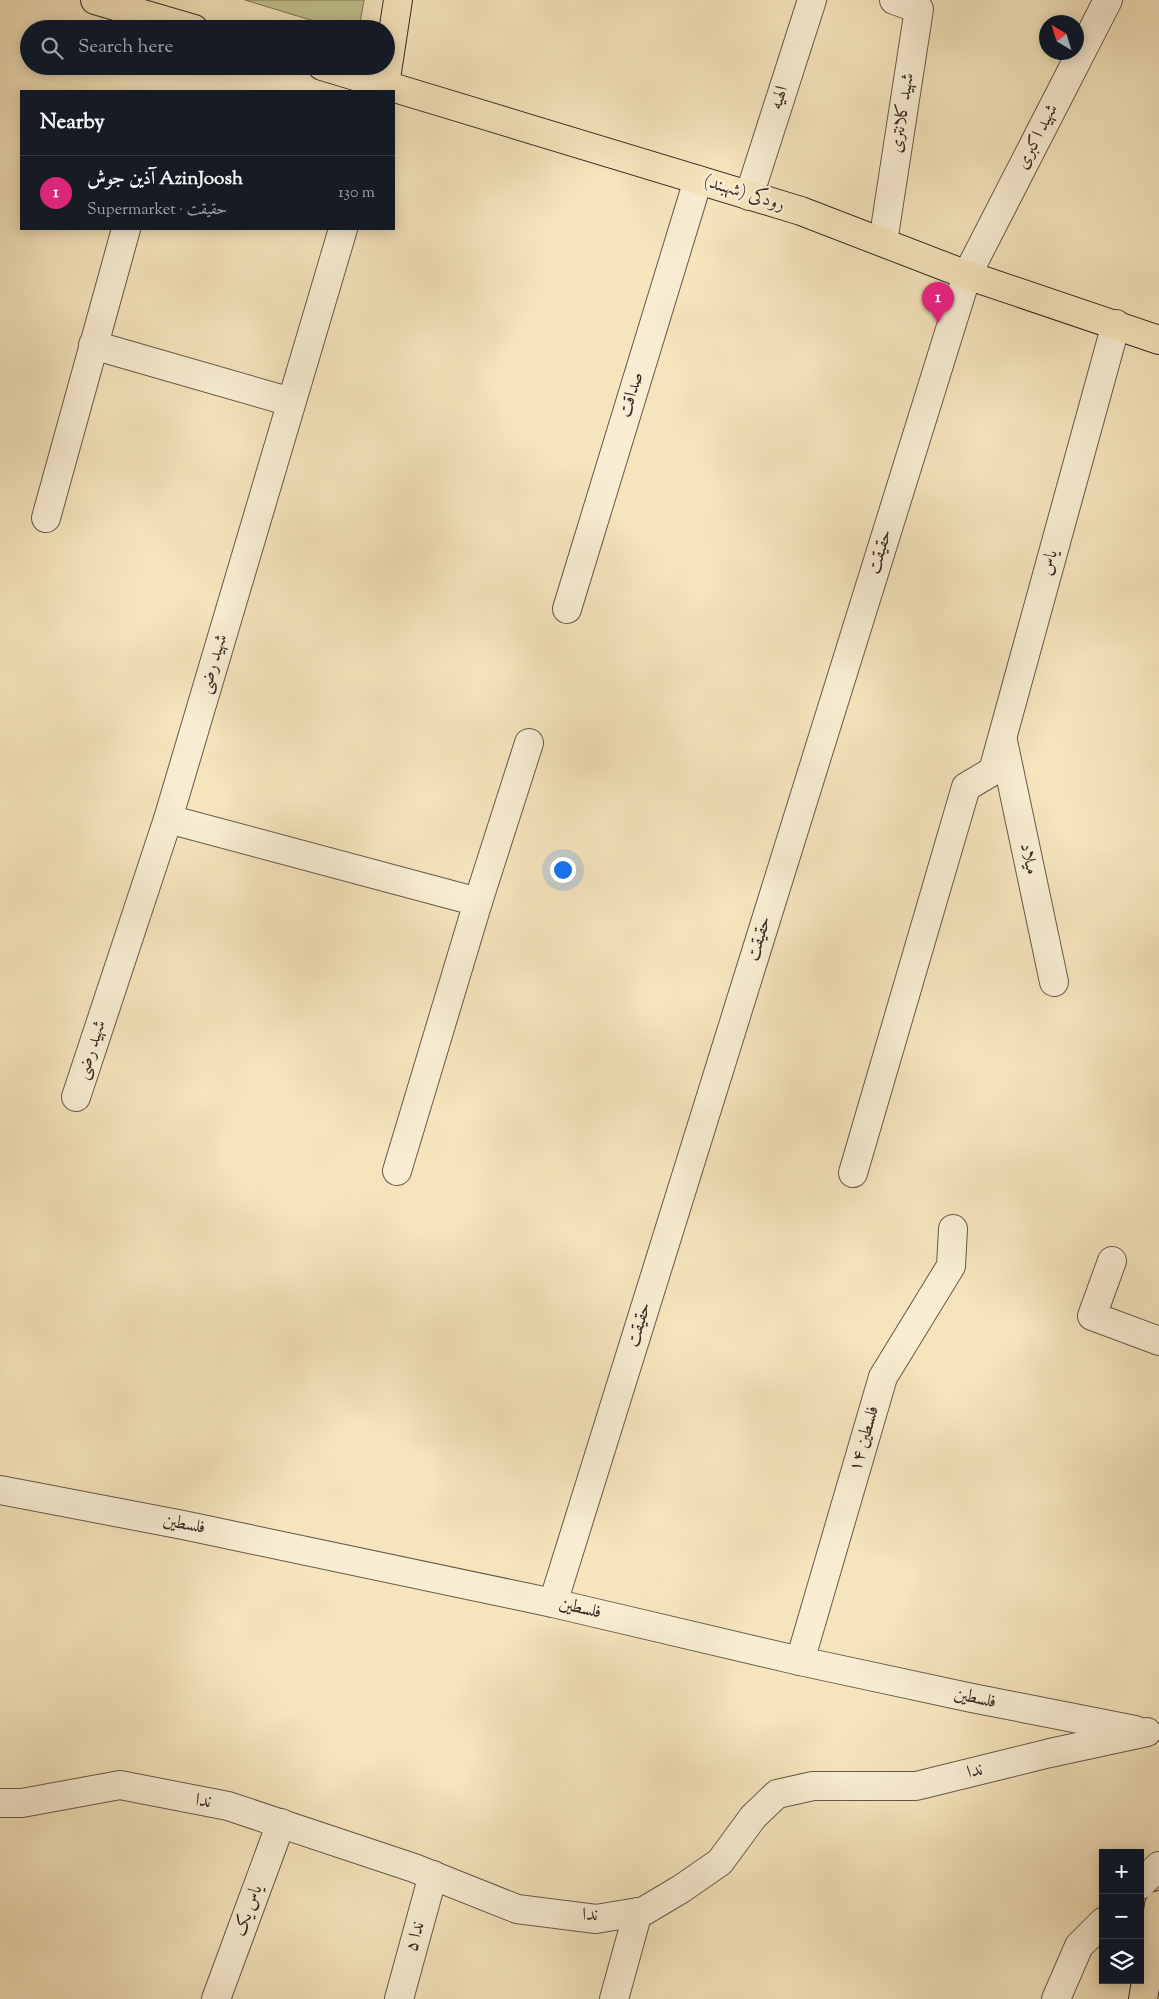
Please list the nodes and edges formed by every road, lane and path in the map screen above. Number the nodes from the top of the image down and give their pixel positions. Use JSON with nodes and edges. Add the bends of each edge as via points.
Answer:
{"nodes":[{"id":1,"x":95,"y":0,"type":"edge"},
{"id":2,"x":398,"y":0,"type":"edge"},
{"id":3,"x":812,"y":0,"type":"edge"},
{"id":4,"x":894,"y":0,"type":"edge"},
{"id":5,"x":1108,"y":0,"type":"edge"},
{"id":6,"x":163,"y":20,"type":"edge"},
{"id":7,"x":395,"y":20,"type":"edge"},
{"id":8,"x":347,"y":75,"type":"edge"},
{"id":9,"x":386,"y":75,"type":"edge"},
{"id":10,"x":384,"y":88,"type":"edge"},
{"id":11,"x":395,"y":91,"type":"edge"},
{"id":12,"x":698,"y":180,"type":"junction"},
{"id":13,"x":749,"y":196,"type":"junction"},
{"id":14,"x":126,"y":230,"type":"edge"},
{"id":15,"x":342,"y":230,"type":"edge"},
{"id":16,"x":883,"y":242,"type":"junction"},
{"id":17,"x":967,"y":275,"type":"junction"},
{"id":18,"x":1116,"y":324,"type":"junction"},
{"id":19,"x":1159,"y":340,"type":"edge"},
{"id":20,"x":94,"y":345,"type":"junction"},
{"id":21,"x":292,"y":402,"type":"junction"},
{"id":22,"x":46,"y":518,"type":"dead end"},
{"id":23,"x":567,"y":609,"type":"dead end"},
{"id":24,"x":1002,"y":738,"type":"junction"},
{"id":25,"x":529,"y":743,"type":"dead end"},
{"id":26,"x":168,"y":820,"type":"junction"},
{"id":27,"x":478,"y":902,"type":"junction"},
{"id":28,"x":1054,"y":982,"type":"dead end"},
{"id":29,"x":76,"y":1097,"type":"dead end"},
{"id":30,"x":397,"y":1171,"type":"dead end"},
{"id":31,"x":853,"y":1173,"type":"dead end"},
{"id":32,"x":954,"y":1229,"type":"dead end"},
{"id":33,"x":1112,"y":1260,"type":"dead end"},
{"id":34,"x":1159,"y":1341,"type":"edge"},
{"id":35,"x":0,"y":1490,"type":"edge"},
{"id":36,"x":553,"y":1603,"type":"junction"},
{"id":37,"x":800,"y":1661,"type":"junction"},
{"id":38,"x":1153,"y":1734,"type":"edge"},
{"id":39,"x":0,"y":1803,"type":"edge"},
{"id":40,"x":281,"y":1823,"type":"junction"},
{"id":41,"x":1159,"y":1866,"type":"edge"},
{"id":42,"x":433,"y":1876,"type":"junction"},
{"id":43,"x":1144,"y":1881,"type":"edge"},
{"id":44,"x":1159,"y":1905,"type":"edge"},
{"id":45,"x":638,"y":1912,"type":"junction"},
{"id":46,"x":1099,"y":1926,"type":"edge"},
{"id":47,"x":216,"y":1999,"type":"edge"},
{"id":48,"x":399,"y":1999,"type":"edge"},
{"id":49,"x":614,"y":1999,"type":"edge"},
{"id":50,"x":1056,"y":1999,"type":"edge"},
{"id":51,"x":1143,"y":1999,"type":"edge"}],
"edges":[{"from":1,"to":6,"type":"main road"},
{"from":2,"to":7,"type":"main road"},
{"from":3,"to":13,"type":"street","name":"الهیه"},
{"from":4,"to":16,"type":"street","name":"شهید کلانتری","via":[[919,9]]},
{"from":5,"to":17,"type":"street","name":"شهید اکبری"},
{"from":8,"to":10,"type":"main road","name":"رودکی (شهبند)"},
{"from":9,"to":10,"type":"main road"},
{"from":11,"to":12,"type":"main road","name":"رودکی (شهبند)"},
{"from":12,"to":13,"type":"main road","name":"رودکی (شهبند)"},
{"from":12,"to":23,"type":"street","name":"صداقت"},
{"from":13,"to":16,"type":"main road","name":"رودکی (شهبند)","via":[[802,211]]},
{"from":14,"to":20,"type":"street"},
{"from":15,"to":21,"type":"street","name":"شهید رضی"},
{"from":16,"to":17,"type":"main road","name":"رودکی (شهبند)"},
{"from":17,"to":18,"type":"main road","name":"رودکی (شهبند)"},
{"from":17,"to":36,"type":"street","name":"حقیقت"},
{"from":18,"to":19,"type":"main road","name":"رودکی (شهبند)"},
{"from":18,"to":24,"type":"street","name":"یاس"},
{"from":20,"to":21,"type":"street"},
{"from":20,"to":22,"type":"street"},
{"from":21,"to":26,"type":"street","name":"شهید رضی"},
{"from":24,"to":28,"type":"street","name":"میلاد"},
{"from":24,"to":31,"type":"street","name":"یاس","via":[[993,770],[966,787]]},
{"from":25,"to":27,"type":"street"},
{"from":26,"to":27,"type":"street"},
{"from":26,"to":29,"type":"street","name":"شهید رضی"},
{"from":27,"to":30,"type":"street"},
{"from":32,"to":37,"type":"street","name":"فلسطین ۱۴","via":[[951,1266],[883,1377]]},
{"from":33,"to":34,"type":"street","via":[[1092,1316]]},
{"from":35,"to":36,"type":"street","name":"فلسطین"},
{"from":36,"to":37,"type":"street","name":"فلسطین"},
{"from":37,"to":38,"type":"street","name":"فلسطین"},
{"from":38,"to":45,"type":"street","name":"ندا","via":[[1050,1753],[916,1786],[813,1786],[777,1794],[753,1817],[720,1862],[682,1889]]},
{"from":39,"to":40,"type":"street","name":"ندا","via":[[22,1803],[120,1785],[228,1806]]},
{"from":40,"to":42,"type":"street","name":"ندا"},
{"from":40,"to":47,"type":"street","name":"یاس یک"},
{"from":41,"to":43,"type":"street"},
{"from":42,"to":45,"type":"street","name":"ندا","via":[[517,1909],[596,1918]]},
{"from":42,"to":48,"type":"street","name":"ندا ۵"},
{"from":44,"to":51,"type":"main road"},
{"from":45,"to":49,"type":"street"},
{"from":46,"to":50,"type":"street","via":[[1079,1946]]}]}
